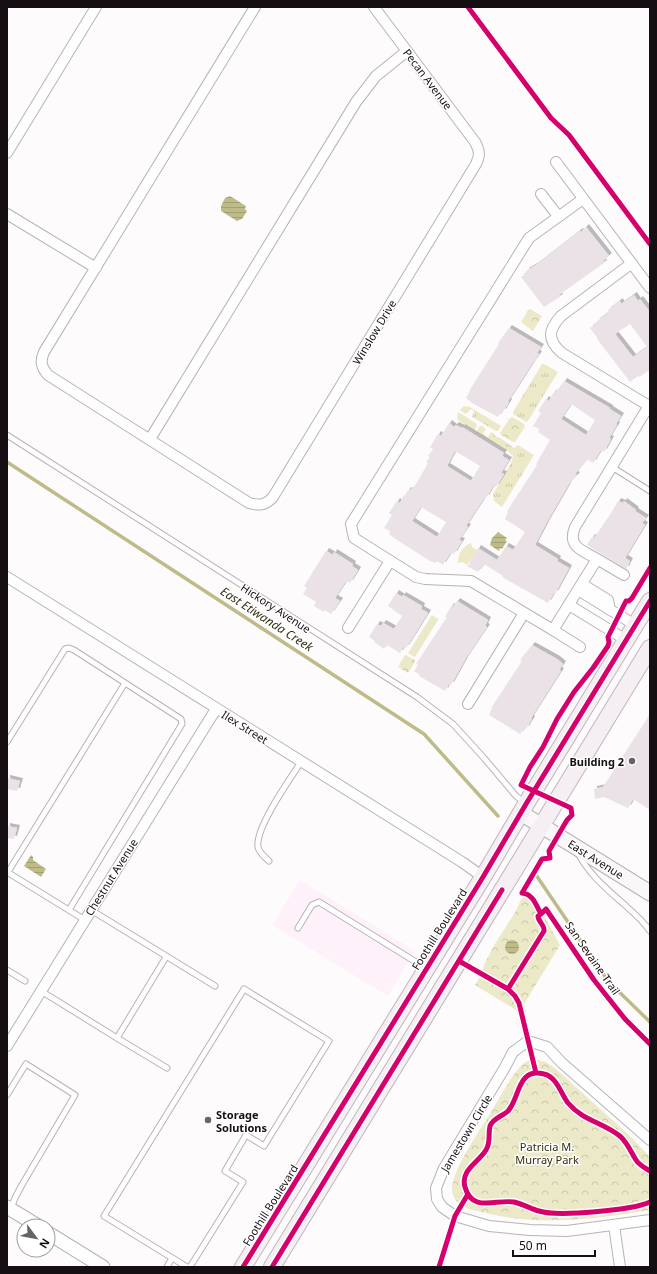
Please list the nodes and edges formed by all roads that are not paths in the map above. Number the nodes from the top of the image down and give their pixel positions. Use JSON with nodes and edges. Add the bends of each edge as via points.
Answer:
{"nodes":[{"id":1,"x":96,"y":7,"type":"edge"},
{"id":2,"x":255,"y":7,"type":"edge"},
{"id":3,"x":374,"y":7,"type":"edge"},
{"id":4,"x":407,"y":51,"type":"junction"},
{"id":5,"x":7,"y":153,"type":"edge"},
{"id":6,"x":480,"y":153,"type":"joint"},
{"id":7,"x":556,"y":162,"type":"dead end"},
{"id":8,"x":541,"y":194,"type":"dead end"},
{"id":9,"x":583,"y":198,"type":"junction"},
{"id":10,"x":7,"y":214,"type":"edge"},
{"id":11,"x":558,"y":216,"type":"junction"},
{"id":12,"x":632,"y":263,"type":"junction"},
{"id":13,"x":96,"y":268,"type":"junction"},
{"id":14,"x":650,"y":288,"type":"edge"},
{"id":15,"x":649,"y":405,"type":"edge"},
{"id":16,"x":7,"y":435,"type":"edge"},
{"id":17,"x":150,"y":439,"type":"junction"},
{"id":18,"x":612,"y":467,"type":"junction"},
{"id":19,"x":650,"y":491,"type":"edge"},
{"id":20,"x":597,"y":559,"type":"junction"},
{"id":21,"x":390,"y":560,"type":"junction"},
{"id":22,"x":624,"y":575,"type":"dead end"},
{"id":23,"x":7,"y":577,"type":"edge"},
{"id":24,"x":580,"y":587,"type":"junction"},
{"id":25,"x":650,"y":601,"type":"edge"},
{"id":26,"x":569,"y":605,"type":"junction"},
{"id":27,"x":524,"y":613,"type":"junction"},
{"id":28,"x":635,"y":625,"type":"junction"},
{"id":29,"x":348,"y":628,"type":"dead end"},
{"id":30,"x":553,"y":630,"type":"junction"},
{"id":31,"x":626,"y":640,"type":"junction"},
{"id":32,"x":580,"y":647,"type":"dead end"},
{"id":33,"x":650,"y":648,"type":"edge"},
{"id":34,"x":125,"y":683,"type":"junction"},
{"id":35,"x":468,"y":704,"type":"dead end"},
{"id":36,"x":216,"y":709,"type":"junction"},
{"id":37,"x":7,"y":742,"type":"edge"},
{"id":38,"x":301,"y":762,"type":"junction"},
{"id":39,"x":524,"y":808,"type":"junction"},
{"id":40,"x":542,"y":825,"type":"junction"},
{"id":41,"x":574,"y":846,"type":"junction"},
{"id":42,"x":269,"y":861,"type":"dead end"},
{"id":43,"x":7,"y":872,"type":"edge"},
{"id":44,"x":483,"y":877,"type":"junction"},
{"id":45,"x":650,"y":893,"type":"edge"},
{"id":46,"x":68,"y":910,"type":"junction"},
{"id":47,"x":91,"y":910,"type":"junction"},
{"id":48,"x":85,"y":920,"type":"junction"},
{"id":49,"x":298,"y":928,"type":"dead end"},
{"id":50,"x":650,"y":931,"type":"edge"},
{"id":51,"x":166,"y":957,"type":"junction"},
{"id":52,"x":427,"y":968,"type":"junction"},
{"id":53,"x":7,"y":970,"type":"edge"},
{"id":54,"x":25,"y":981,"type":"dead end"},
{"id":55,"x":214,"y":986,"type":"dead end"},
{"id":56,"x":41,"y":991,"type":"junction"},
{"id":57,"x":117,"y":1038,"type":"junction"},
{"id":58,"x":7,"y":1046,"type":"edge"},
{"id":59,"x":167,"y":1068,"type":"dead end"},
{"id":60,"x":8,"y":1092,"type":"edge"},
{"id":61,"x":650,"y":1140,"type":"edge"},
{"id":62,"x":8,"y":1211,"type":"edge"},
{"id":63,"x":22,"y":1218,"type":"edge"},
{"id":64,"x":650,"y":1220,"type":"edge"},
{"id":65,"x":614,"y":1225,"type":"junction"},
{"id":66,"x":56,"y":1237,"type":"edge"},
{"id":67,"x":172,"y":1258,"type":"junction"},
{"id":68,"x":103,"y":1267,"type":"edge"},
{"id":69,"x":167,"y":1267,"type":"edge"},
{"id":70,"x":189,"y":1267,"type":"edge"},
{"id":71,"x":243,"y":1267,"type":"edge"},
{"id":72,"x":272,"y":1267,"type":"edge"},
{"id":73,"x":620,"y":1267,"type":"edge"}],
"edges":[{"from":1,"to":5,"type":"street"},
{"from":2,"to":13,"type":"street"},
{"from":3,"to":4,"type":"street","name":"Pecan Avenue"},
{"from":4,"to":6,"type":"street","name":"Pecan Avenue","via":[[475,142]]},
{"from":4,"to":17,"type":"street","via":[[376,76],[356,102]]},
{"from":6,"to":17,"type":"street","name":"Winslow Drive","via":[[476,164],[268,502],[262,505],[249,503]]},
{"from":7,"to":9,"type":"street"},
{"from":8,"to":11,"type":"street"},
{"from":9,"to":11,"type":"street"},
{"from":9,"to":12,"type":"street"},
{"from":10,"to":13,"type":"street"},
{"from":11,"to":21,"type":"street","via":[[529,238],[351,524],[354,538]]},
{"from":12,"to":14,"type":"street"},
{"from":12,"to":15,"type":"street","via":[[561,316],[551,331],[553,343],[562,353]]},
{"from":13,"to":17,"type":"street","via":[[44,352],[41,363],[48,375]]},
{"from":15,"to":18,"type":"street"},
{"from":16,"to":39,"type":"lane","name":"Hickory Avenue","via":[[417,697],[453,724]]},
{"from":18,"to":19,"type":"lane"},
{"from":18,"to":20,"type":"street","via":[[572,535],[576,546]]},
{"from":20,"to":22,"type":"street"},
{"from":20,"to":24,"type":"street"},
{"from":21,"to":27,"type":"street","via":[[416,577],[471,581]]},
{"from":21,"to":29,"type":"street"},
{"from":23,"to":36,"type":"street","name":"Ilex Street"},
{"from":24,"to":26,"type":"street"},
{"from":24,"to":28,"type":"street"},
{"from":25,"to":28,"type":"main road","name":"Foothill Boulevard"},
{"from":26,"to":30,"type":"street"},
{"from":26,"to":31,"type":"street"},
{"from":27,"to":30,"type":"street"},
{"from":27,"to":35,"type":"street"},
{"from":28,"to":31,"type":"main road","name":"Foothill Boulevard"},
{"from":30,"to":32,"type":"street"},
{"from":31,"to":39,"type":"main road","name":"Foothill Boulevard"},
{"from":33,"to":40,"type":"main road"},
{"from":34,"to":37,"type":"lane","via":[[69,648],[65,650]]},
{"from":34,"to":43,"type":"lane"},
{"from":34,"to":46,"type":"lane","via":[[176,715],[182,724]]},
{"from":36,"to":38,"type":"street","name":"Ilex Street"},
{"from":36,"to":47,"type":"street","name":"Chestnut Avenue"},
{"from":38,"to":42,"type":"lane","via":[[267,818],[258,839],[260,852]]},
{"from":38,"to":44,"type":"street","name":"Ilex Street"},
{"from":39,"to":40,"type":"main road","name":"East Avenue"},
{"from":39,"to":44,"type":"main road","name":"Foothill Boulevard"},
{"from":40,"to":41,"type":"main road","name":"East Avenue"},
{"from":40,"to":72,"type":"main road"},
{"from":41,"to":45,"type":"main road","name":"East Avenue"},
{"from":41,"to":50,"type":"lane","via":[[592,874]]},
{"from":43,"to":46,"type":"lane"},
{"from":44,"to":52,"type":"main road","name":"Foothill Boulevard"},
{"from":46,"to":48,"type":"lane"},
{"from":47,"to":48,"type":"street","name":"Chestnut Avenue"},
{"from":47,"to":51,"type":"lane"},
{"from":48,"to":56,"type":"street","name":"Chestnut Avenue"},
{"from":49,"to":52,"type":"lane","via":[[312,905],[319,902]]},
{"from":51,"to":55,"type":"lane"},
{"from":51,"to":57,"type":"lane"},
{"from":52,"to":71,"type":"main road","name":"Foothill Boulevard"},
{"from":53,"to":54,"type":"lane"},
{"from":56,"to":57,"type":"lane"},
{"from":56,"to":58,"type":"street","name":"Chestnut Avenue"},
{"from":57,"to":59,"type":"lane"},
{"from":60,"to":62,"type":"lane","via":[[26,1064],[76,1095]]},
{"from":61,"to":65,"type":"street","name":"Jamestown Circle","via":[[547,1047],[528,1041],[513,1052],[444,1168],[436,1188],[437,1199],[442,1207],[455,1216],[489,1226],[567,1231]]},
{"from":62,"to":63,"type":"street"},
{"from":64,"to":65,"type":"street","name":"Jamestown Circle"},
{"from":65,"to":73,"type":"street"},
{"from":66,"to":68,"type":"street"},
{"from":67,"to":69,"type":"lane"},
{"from":67,"to":70,"type":"lane"},
{"from":67,"to":70,"type":"lane","via":[[104,1216],[244,989],[329,1041],[264,1146],[246,1135],[225,1171],[243,1182]]}]}
